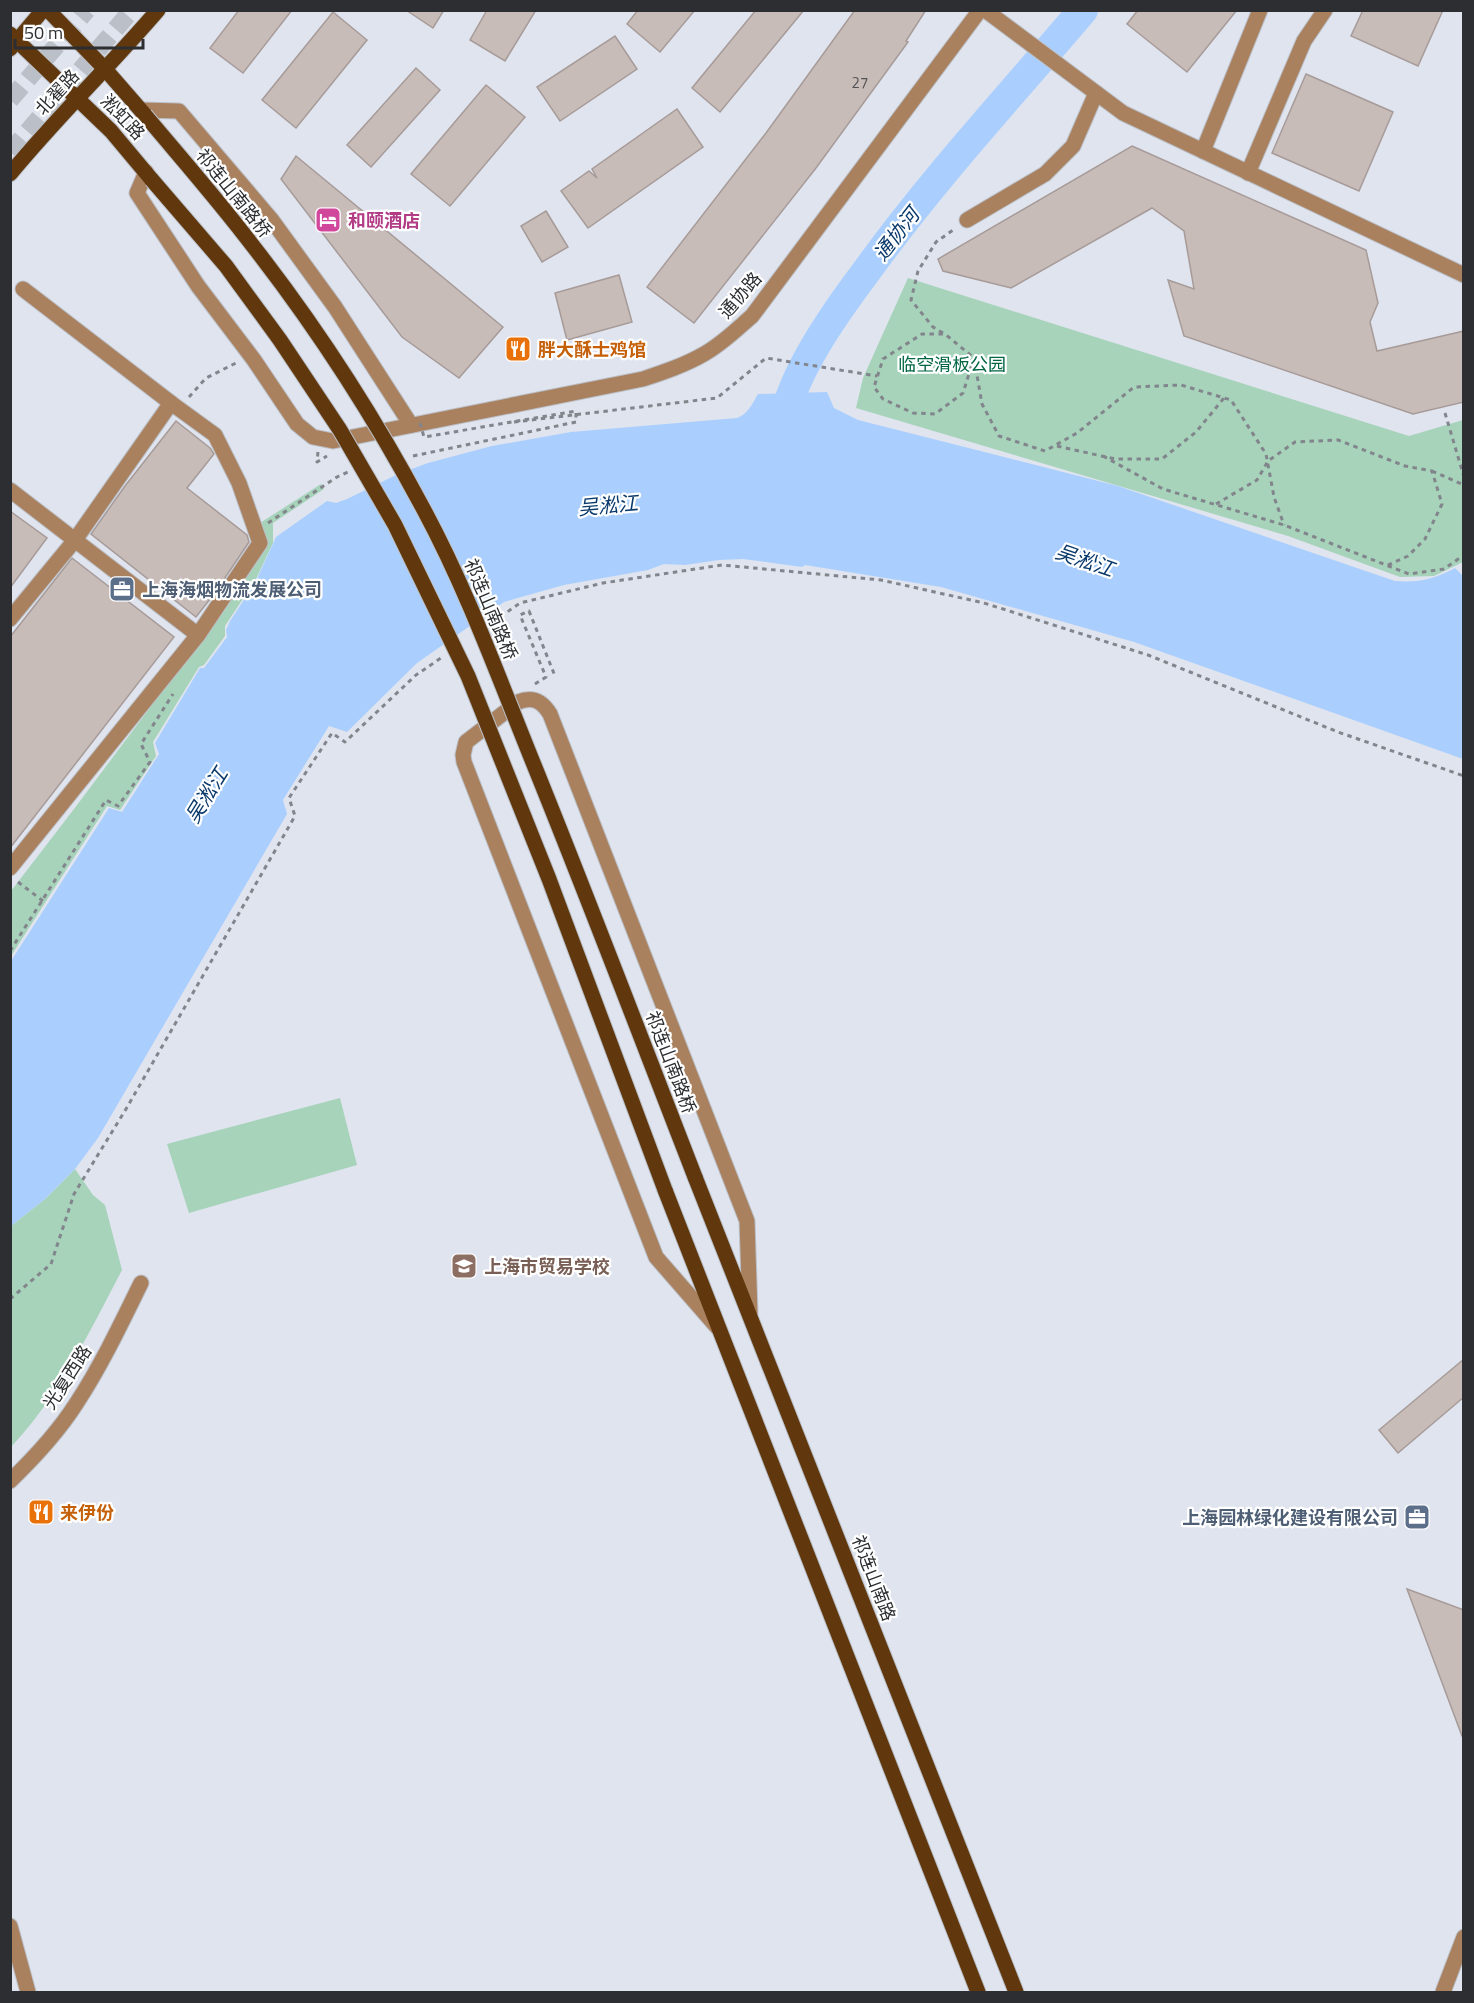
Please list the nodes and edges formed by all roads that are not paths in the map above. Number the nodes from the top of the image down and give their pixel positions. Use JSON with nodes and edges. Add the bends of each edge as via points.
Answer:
{"nodes":[{"id":1,"x":46,"y":10,"type":"edge"},
{"id":2,"x":158,"y":10,"type":"edge"},
{"id":3,"x":980,"y":10,"type":"edge"},
{"id":4,"x":1260,"y":10,"type":"edge"},
{"id":5,"x":1325,"y":10,"type":"edge"},
{"id":6,"x":990,"y":14,"type":"edge"},
{"id":7,"x":13,"y":41,"type":"edge"},
{"id":8,"x":105,"y":69,"type":"junction"},
{"id":9,"x":1096,"y":93,"type":"junction"},
{"id":10,"x":77,"y":98,"type":"junction"},
{"id":11,"x":143,"y":112,"type":"junction"},
{"id":12,"x":1203,"y":151,"type":"junction"},
{"id":13,"x":1248,"y":173,"type":"junction"},
{"id":14,"x":10,"y":174,"type":"edge"},
{"id":15,"x":149,"y":176,"type":"junction"},
{"id":16,"x":967,"y":220,"type":"road end"},
{"id":17,"x":1464,"y":275,"type":"edge"},
{"id":18,"x":23,"y":289,"type":"dead end"},
{"id":19,"x":175,"y":405,"type":"junction"},
{"id":20,"x":415,"y":424,"type":"junction"},
{"id":21,"x":10,"y":490,"type":"edge"},
{"id":22,"x":75,"y":540,"type":"junction"},
{"id":23,"x":10,"y":619,"type":"edge"},
{"id":24,"x":198,"y":635,"type":"junction"},
{"id":25,"x":14,"y":875,"type":"edge"},
{"id":26,"x":695,"y":1178,"type":"joint"},
{"id":27,"x":141,"y":1283,"type":"dead end"},
{"id":28,"x":750,"y":1316,"type":"junction"},
{"id":29,"x":720,"y":1329,"type":"junction"},
{"id":30,"x":10,"y":1481,"type":"edge"},
{"id":31,"x":10,"y":1926,"type":"edge"},
{"id":32,"x":1464,"y":1937,"type":"edge"},
{"id":33,"x":28,"y":1992,"type":"edge"},
{"id":34,"x":978,"y":1992,"type":"edge"},
{"id":35,"x":1016,"y":1992,"type":"edge"},
{"id":36,"x":1443,"y":1992,"type":"edge"}],
"edges":[{"from":1,"to":7,"type":"main road"},
{"from":1,"to":8,"type":"main road","name":"淞虹路"},
{"from":2,"to":8,"type":"main road","name":"北翟路"},
{"from":3,"to":20,"type":"street","name":"通协路","via":[[752,316],[731,335],[705,354],[643,379]]},
{"from":4,"to":12,"type":"street"},
{"from":5,"to":13,"type":"street","via":[[1304,41]]},
{"from":6,"to":9,"type":"street"},
{"from":7,"to":10,"type":"main road","name":"淞虹路"},
{"from":8,"to":10,"type":"main road","name":"北翟路"},
{"from":8,"to":11,"type":"main road","name":"淞虹路"},
{"from":9,"to":12,"type":"street","via":[[1123,113]]},
{"from":9,"to":16,"type":"street","via":[[1073,146],[1045,174]]},
{"from":10,"to":14,"type":"main road","name":"北翟路"},
{"from":10,"to":15,"type":"main road","name":"淞虹路","via":[[111,130]]},
{"from":11,"to":20,"type":"street","via":[[179,111],[278,228]]},
{"from":11,"to":26,"type":"main road","name":"祁连山南路桥","bridge":true,"via":[[253,245],[307,320],[424,510],[460,584],[508,700]]},
{"from":12,"to":13,"type":"street"},
{"from":13,"to":17,"type":"street"},
{"from":15,"to":20,"type":"street","name":"通协路","via":[[137,193],[142,203],[305,432],[333,441]]},
{"from":15,"to":29,"type":"main road","bridge":true,"via":[[226,266],[280,340],[340,430],[433,599],[473,687],[549,879]]},
{"from":18,"to":19,"type":"street"},
{"from":19,"to":22,"type":"street"},
{"from":19,"to":24,"type":"street","via":[[215,435],[239,483],[260,543]]},
{"from":21,"to":22,"type":"street"},
{"from":22,"to":23,"type":"street"},
{"from":22,"to":24,"type":"street"},
{"from":24,"to":25,"type":"street"},
{"from":26,"to":28,"type":"main road","name":"祁连山南路"},
{"from":27,"to":30,"type":"street","name":"光复西路","via":[[75,1406]]},
{"from":28,"to":29,"type":"street","via":[[747,1221],[550,714],[536,699],[526,698],[471,737],[463,748],[464,762],[656,1257]]},
{"from":28,"to":35,"type":"main road","name":"祁连山南路"},
{"from":29,"to":34,"type":"main road"},
{"from":31,"to":33,"type":"street"},
{"from":32,"to":36,"type":"street"}]}
